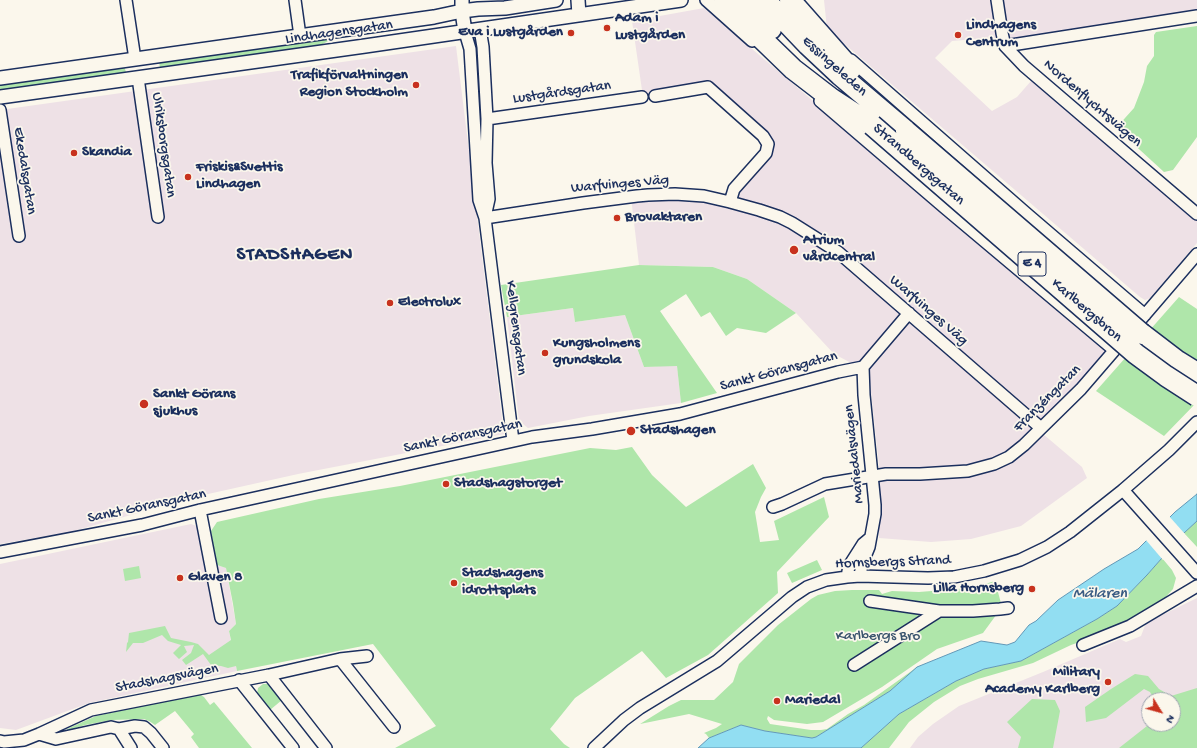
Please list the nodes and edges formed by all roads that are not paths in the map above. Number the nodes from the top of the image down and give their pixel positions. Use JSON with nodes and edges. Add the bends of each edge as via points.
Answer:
{"nodes":[{"id":1,"x":126,"y":0,"type":"edge"},
{"id":2,"x":295,"y":0,"type":"edge"},
{"id":3,"x":556,"y":0,"type":"edge"},
{"id":4,"x":578,"y":0,"type":"edge"},
{"id":5,"x":682,"y":0,"type":"edge"},
{"id":6,"x":706,"y":0,"type":"edge"},
{"id":7,"x":724,"y":0,"type":"edge"},
{"id":8,"x":744,"y":0,"type":"edge"},
{"id":9,"x":765,"y":0,"type":"edge"},
{"id":10,"x":790,"y":0,"type":"edge"},
{"id":11,"x":797,"y":0,"type":"edge"},
{"id":12,"x":997,"y":0,"type":"edge"},
{"id":13,"x":479,"y":4,"type":"edge"},
{"id":14,"x":462,"y":6,"type":"edge"},
{"id":15,"x":579,"y":15,"type":"junction"},
{"id":16,"x":1197,"y":16,"type":"edge"},
{"id":17,"x":480,"y":29,"type":"junction"},
{"id":18,"x":465,"y":32,"type":"junction"},
{"id":19,"x":300,"y":36,"type":"junction"},
{"id":20,"x":1005,"y":46,"type":"junction"},
{"id":21,"x":135,"y":59,"type":"junction"},
{"id":22,"x":0,"y":78,"type":"edge"},
{"id":23,"x":138,"y":78,"type":"junction"},
{"id":24,"x":655,"y":96,"type":"dead end"},
{"id":25,"x":0,"y":97,"type":"edge"},
{"id":26,"x":642,"y":97,"type":"dead end"},
{"id":27,"x":0,"y":110,"type":"edge"},
{"id":28,"x":486,"y":119,"type":"junction"},
{"id":29,"x":872,"y":125,"type":"junction"},
{"id":30,"x":906,"y":131,"type":"junction"},
{"id":31,"x":730,"y":202,"type":"junction"},
{"id":32,"x":1197,"y":214,"type":"edge"},
{"id":33,"x":158,"y":217,"type":"dead end"},
{"id":34,"x":485,"y":218,"type":"junction"},
{"id":35,"x":19,"y":236,"type":"dead end"},
{"id":36,"x":1197,"y":254,"type":"edge"},
{"id":37,"x":909,"y":313,"type":"junction"},
{"id":38,"x":1145,"y":314,"type":"junction"},
{"id":39,"x":1114,"y":350,"type":"junction"},
{"id":40,"x":863,"y":367,"type":"junction"},
{"id":41,"x":1197,"y":373,"type":"edge"},
{"id":42,"x":1197,"y":396,"type":"edge"},
{"id":43,"x":1197,"y":422,"type":"edge"},
{"id":44,"x":1041,"y":428,"type":"junction"},
{"id":45,"x":513,"y":441,"type":"junction"},
{"id":46,"x":872,"y":476,"type":"junction"},
{"id":47,"x":1123,"y":490,"type":"junction"},
{"id":48,"x":773,"y":507,"type":"dead end"},
{"id":49,"x":200,"y":510,"type":"junction"},
{"id":50,"x":869,"y":538,"type":"junction"},
{"id":51,"x":0,"y":552,"type":"edge"},
{"id":52,"x":1194,"y":569,"type":"edge"},
{"id":53,"x":860,"y":576,"type":"junction"},
{"id":54,"x":847,"y":577,"type":"junction"},
{"id":55,"x":1197,"y":586,"type":"edge"},
{"id":56,"x":870,"y":601,"type":"dead end"},
{"id":57,"x":1008,"y":608,"type":"dead end"},
{"id":58,"x":940,"y":611,"type":"junction"},
{"id":59,"x":221,"y":618,"type":"dead end"},
{"id":60,"x":1083,"y":645,"type":"dead end"},
{"id":61,"x":368,"y":656,"type":"dead end"},
{"id":62,"x":340,"y":659,"type":"junction"},
{"id":63,"x":854,"y":665,"type":"dead end"},
{"id":64,"x":268,"y":675,"type":"junction"},
{"id":65,"x":239,"y":680,"type":"junction"},
{"id":66,"x":394,"y":727,"type":"dead end"},
{"id":67,"x":119,"y":729,"type":"junction"},
{"id":68,"x":39,"y":734,"type":"junction"},
{"id":69,"x":4,"y":744,"type":"edge"},
{"id":70,"x":131,"y":748,"type":"edge"},
{"id":71,"x":163,"y":748,"type":"edge"},
{"id":72,"x":293,"y":748,"type":"edge"},
{"id":73,"x":326,"y":748,"type":"edge"},
{"id":74,"x":594,"y":748,"type":"edge"}],
"edges":[{"from":1,"to":21,"type":"street"},
{"from":2,"to":19,"type":"street"},
{"from":3,"to":13,"type":"street","name":"Lindhagensgatan","via":[[505,8]]},
{"from":4,"to":15,"type":"street"},
{"from":5,"to":15,"type":"street","name":"Lindhagensgatan"},
{"from":6,"to":39,"type":"street","name":"Strandbergsgatan","via":[[951,213]]},
{"from":7,"to":29,"type":"highway","via":[[793,69]]},
{"from":8,"to":29,"type":"highway","name":"Essingeleden","number":"E 4","via":[[797,56]]},
{"from":9,"to":30,"type":"highway","name":"Essingeleden","number":"E 4","via":[[840,75]]},
{"from":10,"to":30,"type":"highway"},
{"from":11,"to":38,"type":"street","via":[[804,15],[822,34],[1026,214]]},
{"from":12,"to":20,"type":"street"},
{"from":13,"to":14,"type":"street","name":"Lindhagensgatan"},
{"from":13,"to":17,"type":"street","name":"Kellgrensgatan"},
{"from":14,"to":18,"type":"street","name":"Kellgrensgatan"},
{"from":14,"to":19,"type":"street","name":"Lindhagensgatan","via":[[434,16]]},
{"from":15,"to":17,"type":"street","name":"Lindhagensgatan"},
{"from":16,"to":20,"type":"street"},
{"from":17,"to":18,"type":"street","name":"Lindhagensgatan"},
{"from":17,"to":28,"type":"street","name":"Kellgrensgatan"},
{"from":18,"to":23,"type":"street","name":"Lindhagensgatan"},
{"from":18,"to":34,"type":"street","name":"Kellgrensgatan","via":[[470,48],[479,200]]},
{"from":19,"to":21,"type":"street","name":"Lindhagensgatan"},
{"from":20,"to":32,"type":"street","name":"Nordenflychtsvägen","via":[[1024,66]]},
{"from":21,"to":22,"type":"street","name":"Lindhagensgatan"},
{"from":21,"to":23,"type":"street"},
{"from":23,"to":25,"type":"street","name":"Lindhagensgatan"},
{"from":23,"to":33,"type":"street","name":"Ulriksborgsgatan"},
{"from":24,"to":31,"type":"street","via":[[708,87],[763,136],[768,144],[766,153],[734,190]]},
{"from":26,"to":28,"type":"street","name":"Lustgårdsgatan"},
{"from":27,"to":35,"type":"street","name":"Ekedalsgatan"},
{"from":28,"to":34,"type":"street","name":"Kellgrensgatan","via":[[489,199]]},
{"from":29,"to":42,"type":"highway","name":"Karlbergsbron","number":"E 4","bridge":true,"via":[[1136,354]]},
{"from":30,"to":41,"type":"highway","name":"Karlbergsbron","number":"E 4","bridge":true,"via":[[1142,334]]},
{"from":31,"to":34,"type":"street","name":"Warfvinges Väg","via":[[704,196],[648,195]]},
{"from":31,"to":37,"type":"street","name":"Warfvinges Väg","via":[[792,223],[838,252]]},
{"from":34,"to":45,"type":"street","name":"Kellgrensgatan"},
{"from":36,"to":38,"type":"street","name":"Franzéngatan"},
{"from":37,"to":40,"type":"street"},
{"from":37,"to":44,"type":"street","name":"Warfvinges Väg"},
{"from":38,"to":39,"type":"street","name":"Franzéngatan"},
{"from":39,"to":44,"type":"street","name":"Franzéngatan","via":[[1081,389]]},
{"from":40,"to":45,"type":"street","name":"Sankt Göransgatan","via":[[673,415]]},
{"from":40,"to":46,"type":"street","name":"Mariedalsvägen"},
{"from":43,"to":47,"type":"street","name":"Hornsbergs Strand"},
{"from":44,"to":46,"type":"street","name":"Franzéngatan","via":[[1009,457],[980,469],[952,473]]},
{"from":45,"to":49,"type":"street","name":"Sankt Göransgatan"},
{"from":46,"to":48,"type":"street","name":"Franzéngatan","via":[[825,484]]},
{"from":46,"to":50,"type":"street","name":"Mariedalsvägen","via":[[875,514]]},
{"from":47,"to":52,"type":"street"},
{"from":47,"to":53,"type":"street","name":"Hornsbergs Strand","via":[[1070,532],[1020,560],[970,574],[942,578]]},
{"from":49,"to":51,"type":"street","name":"Sankt Göransgatan","via":[[142,525]]},
{"from":49,"to":59,"type":"street"},
{"from":50,"to":53,"type":"street","name":"Mariedalsvägen","via":[[869,547]]},
{"from":50,"to":54,"type":"street","name":"Mariedalsvägen","via":[[849,566]]},
{"from":53,"to":54,"type":"street","name":"Hornsbergs Strand"},
{"from":54,"to":74,"type":"street","name":"Hornsbergs Strand","via":[[826,580],[800,590],[717,661],[640,708]]},
{"from":55,"to":60,"type":"street","via":[[1130,626]]},
{"from":56,"to":58,"type":"street"},
{"from":57,"to":58,"type":"street"},
{"from":58,"to":63,"type":"street"},
{"from":61,"to":62,"type":"street","name":"Stadshagsvägen"},
{"from":62,"to":64,"type":"street","name":"Stadshagsvägen"},
{"from":62,"to":66,"type":"street"},
{"from":64,"to":65,"type":"street","name":"Stadshagsvägen"},
{"from":64,"to":73,"type":"street"},
{"from":65,"to":68,"type":"street","name":"Stadshagsvägen","via":[[91,710]]},
{"from":65,"to":72,"type":"street"},
{"from":67,"to":68,"type":"street","via":[[111,727],[56,739]]},
{"from":67,"to":70,"type":"street"},
{"from":67,"to":71,"type":"street","via":[[144,727]]},
{"from":68,"to":69,"type":"street","name":"Stadshagsvägen"}]}
